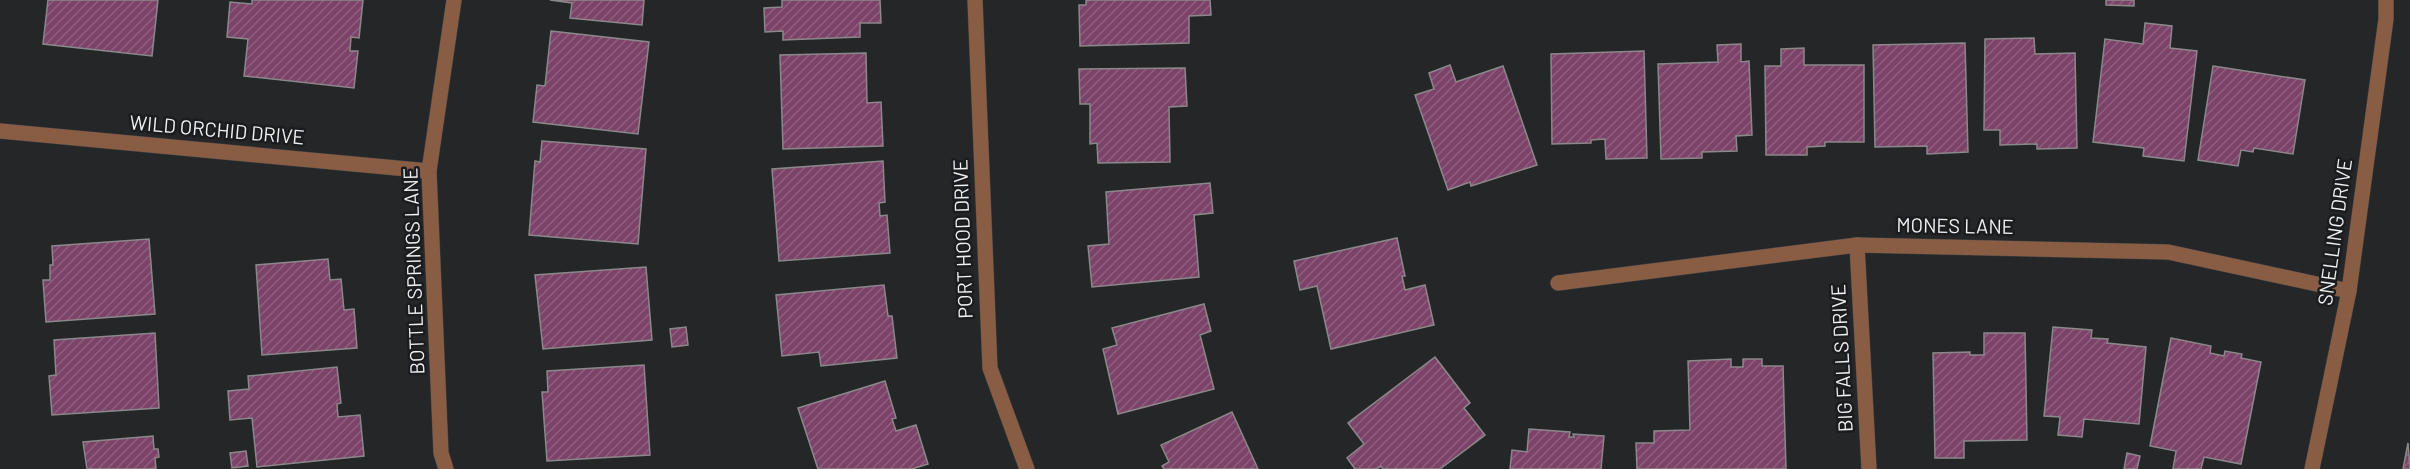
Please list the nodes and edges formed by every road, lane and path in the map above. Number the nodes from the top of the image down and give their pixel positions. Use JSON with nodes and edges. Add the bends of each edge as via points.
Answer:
{"nodes":[{"id":1,"x":454,"y":0,"type":"edge"},
{"id":2,"x":975,"y":0,"type":"edge"},
{"id":3,"x":2386,"y":0,"type":"edge"},
{"id":4,"x":0,"y":131,"type":"edge"},
{"id":5,"x":429,"y":171,"type":"junction"},
{"id":6,"x":1857,"y":245,"type":"junction"},
{"id":7,"x":1558,"y":283,"type":"dead end"},
{"id":8,"x":2349,"y":291,"type":"junction"},
{"id":9,"x":446,"y":469,"type":"edge"},
{"id":10,"x":1027,"y":469,"type":"edge"},
{"id":11,"x":1869,"y":469,"type":"edge"},
{"id":12,"x":2312,"y":469,"type":"edge"}],
"edges":[{"from":1,"to":5,"type":"street","name":"BOTTLE SPRINGS LANE"},
{"from":2,"to":10,"type":"street","name":"PORT HOOD DRIVE","via":[[990,368]]},
{"from":3,"to":8,"type":"street","name":"SNELLING DRIVE"},
{"from":4,"to":5,"type":"street","name":"WILD ORCHID DRIVE"},
{"from":5,"to":9,"type":"street","name":"BOTTLE SPRINGS LANE","via":[[441,453]]},
{"from":6,"to":7,"type":"street","name":"MONES LANE"},
{"from":6,"to":8,"type":"street","name":"MONES LANE","via":[[2168,252]]},
{"from":6,"to":11,"type":"street","name":"BIG FALLS DRIVE"},
{"from":8,"to":12,"type":"street","name":"SNELLING DRIVE"}]}
